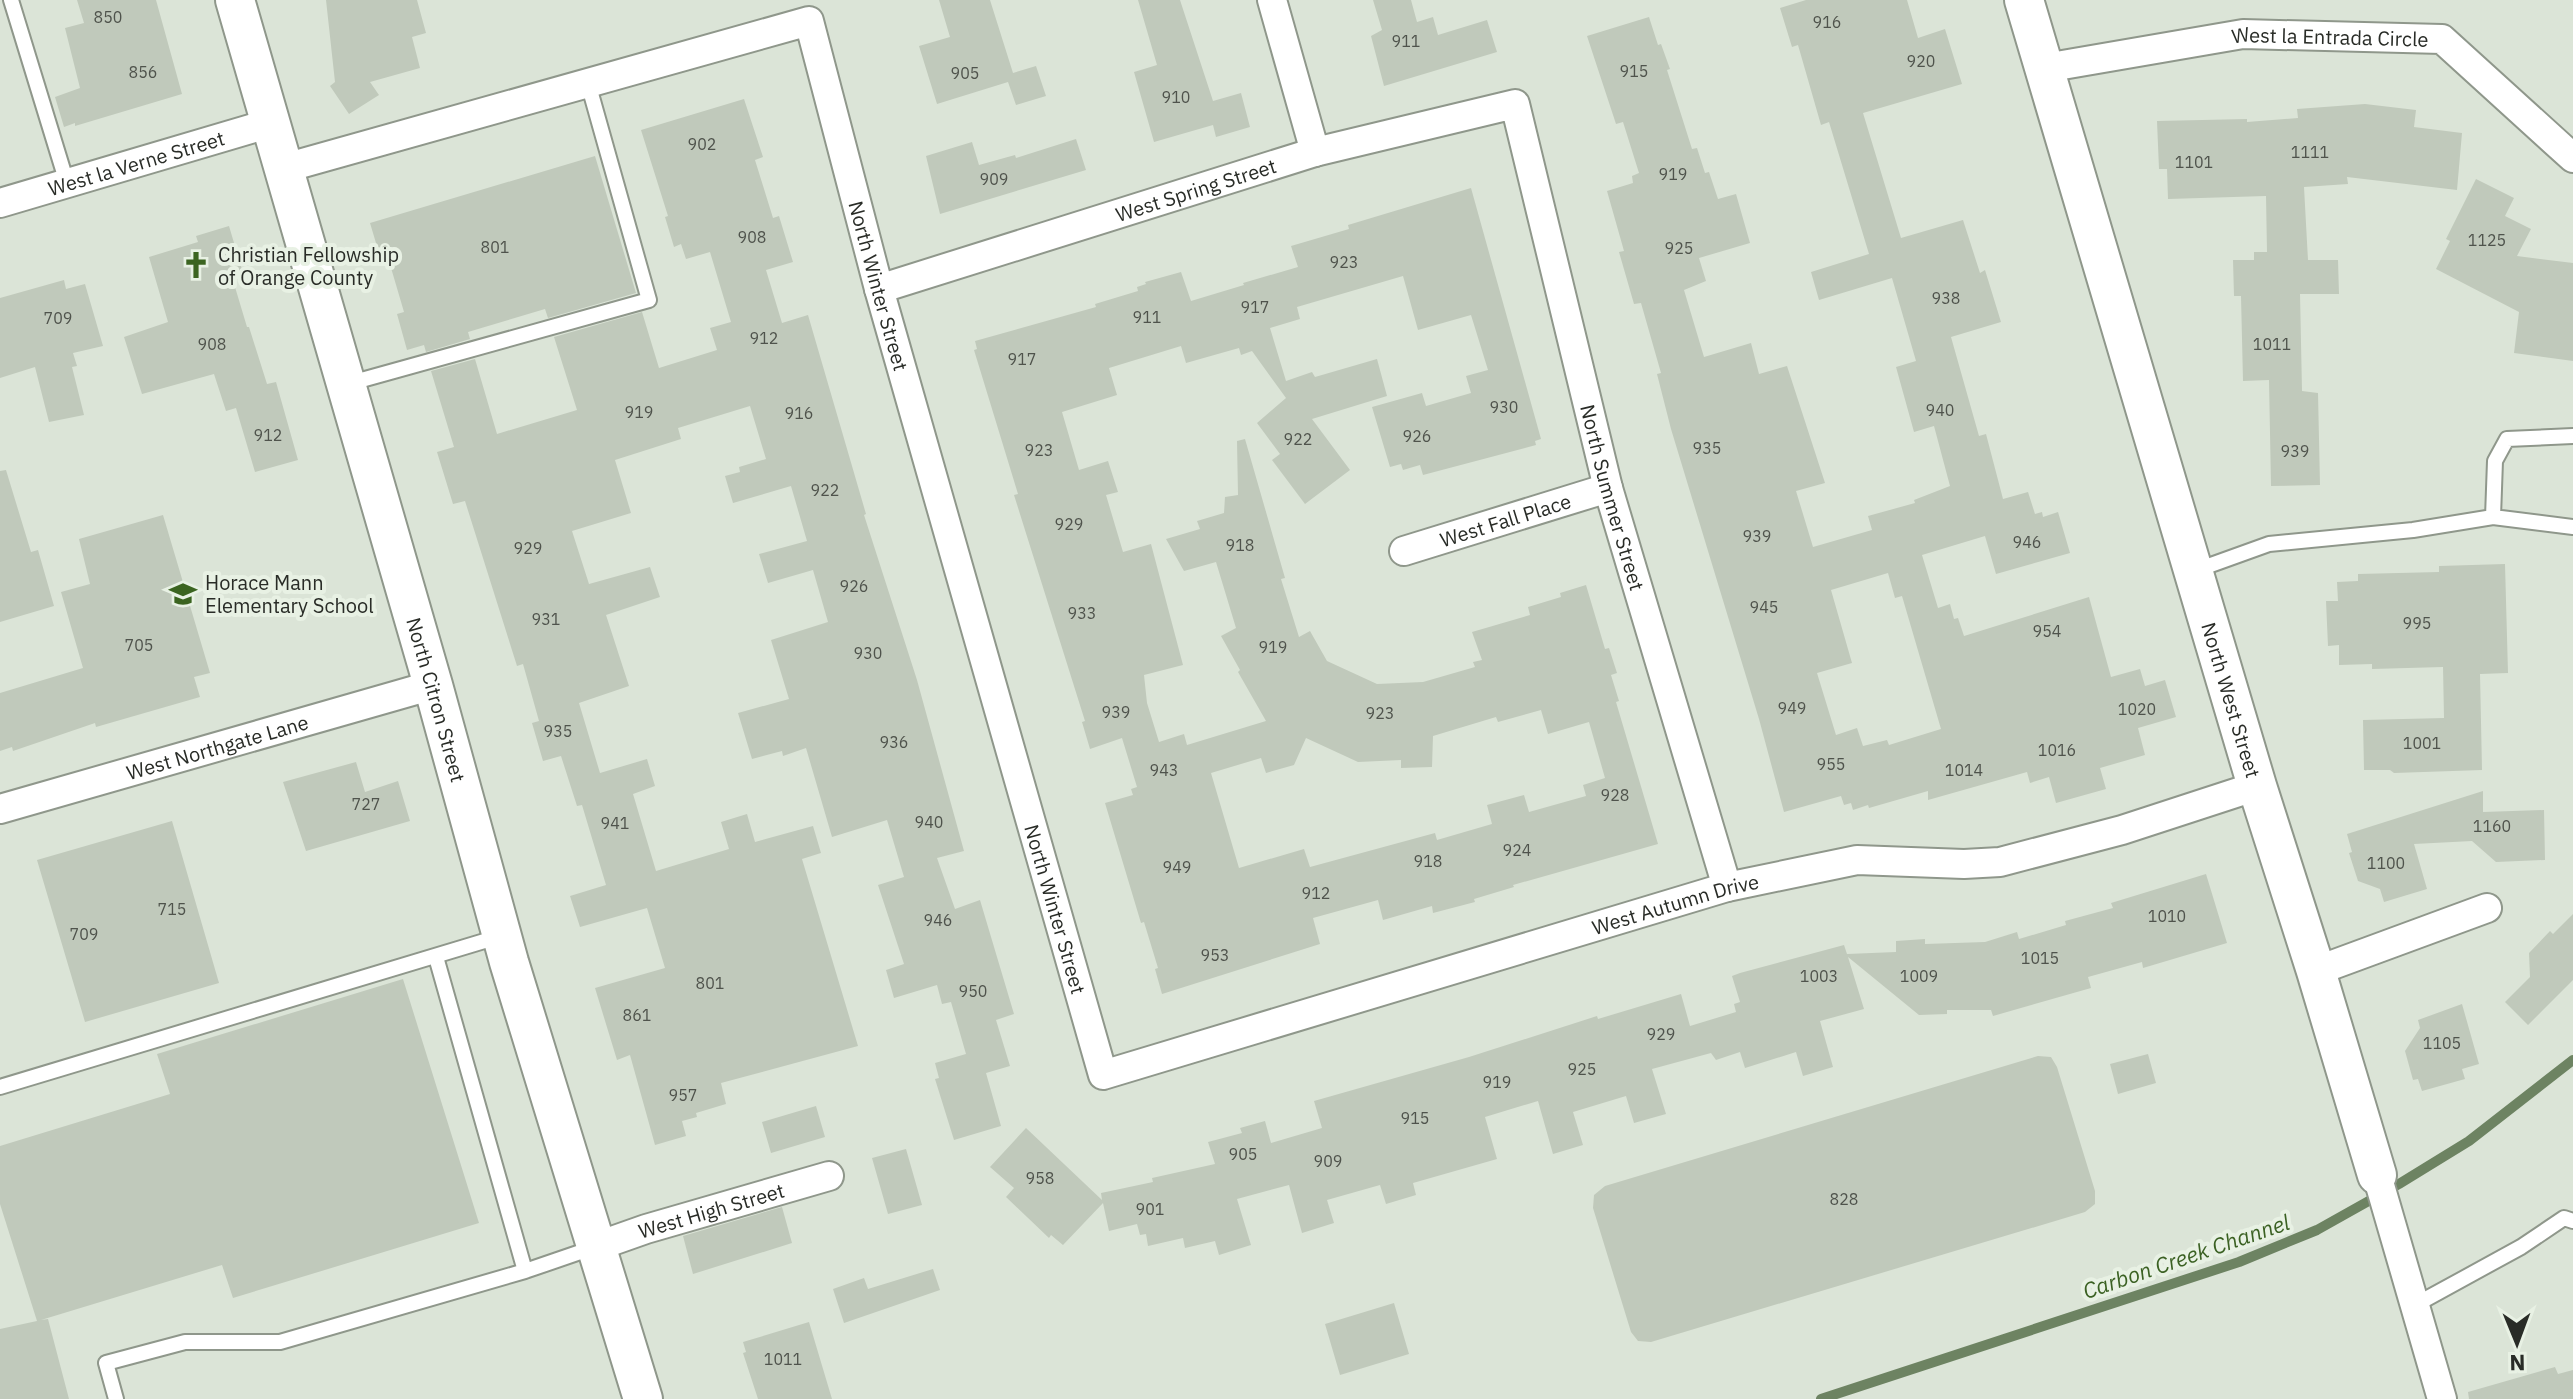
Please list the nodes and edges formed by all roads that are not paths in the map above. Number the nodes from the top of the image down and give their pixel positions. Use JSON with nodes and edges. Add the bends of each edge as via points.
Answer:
{"nodes":[{"id":1,"x":11,"y":0,"type":"edge"},
{"id":2,"x":235,"y":0,"type":"edge"},
{"id":3,"x":1272,"y":0,"type":"edge"},
{"id":4,"x":2024,"y":0,"type":"edge"},
{"id":5,"x":2045,"y":68,"type":"junction"},
{"id":6,"x":588,"y":83,"type":"junction"},
{"id":7,"x":1515,"y":104,"type":"joint"},
{"id":8,"x":271,"y":123,"type":"junction"},
{"id":9,"x":1315,"y":152,"type":"junction"},
{"id":10,"x":2573,"y":158,"type":"edge"},
{"id":11,"x":285,"y":168,"type":"junction"},
{"id":12,"x":67,"y":183,"type":"junction"},
{"id":13,"x":0,"y":203,"type":"edge"},
{"id":14,"x":879,"y":289,"type":"junction"},
{"id":15,"x":347,"y":384,"type":"junction"},
{"id":16,"x":2573,"y":436,"type":"edge"},
{"id":17,"x":1608,"y":488,"type":"junction"},
{"id":18,"x":2493,"y":517,"type":"junction"},
{"id":19,"x":2573,"y":527,"type":"edge"},
{"id":20,"x":1404,"y":551,"type":"dead end"},
{"id":21,"x":2194,"y":571,"type":"junction"},
{"id":22,"x":433,"y":685,"type":"junction"},
{"id":23,"x":2257,"y":786,"type":"junction"},
{"id":24,"x":0,"y":809,"type":"edge"},
{"id":25,"x":1727,"y":887,"type":"junction"},
{"id":26,"x":2487,"y":908,"type":"dead end"},
{"id":27,"x":502,"y":936,"type":"junction"},
{"id":28,"x":436,"y":957,"type":"junction"},
{"id":29,"x":2316,"y":971,"type":"junction"},
{"id":30,"x":1103,"y":1075,"type":"joint"},
{"id":31,"x":0,"y":1087,"type":"edge"},
{"id":32,"x":2377,"y":1175,"type":"joint"},
{"id":33,"x":829,"y":1176,"type":"dead end"},
{"id":34,"x":2573,"y":1221,"type":"edge"},
{"id":35,"x":595,"y":1247,"type":"junction"},
{"id":36,"x":525,"y":1271,"type":"junction"},
{"id":37,"x":2415,"y":1305,"type":"junction"},
{"id":38,"x":116,"y":1399,"type":"edge"},
{"id":39,"x":643,"y":1399,"type":"edge"},
{"id":40,"x":2442,"y":1399,"type":"edge"}],
"edges":[{"from":1,"to":12,"type":"lane"},
{"from":2,"to":8,"type":"street","name":"North Citron Street"},
{"from":3,"to":9,"type":"street"},
{"from":4,"to":5,"type":"street","name":"North West Street"},
{"from":5,"to":10,"type":"street","name":"West la Entrada Circle","via":[[2243,34],[2442,39]]},
{"from":5,"to":21,"type":"street","name":"North West Street"},
{"from":6,"to":11,"type":"street","name":"North Winter Street"},
{"from":6,"to":14,"type":"street","name":"North Winter Street","via":[[809,21]]},
{"from":6,"to":15,"type":"lane","via":[[649,300]]},
{"from":7,"to":9,"type":"street","name":"West Spring Street"},
{"from":7,"to":17,"type":"street","name":"North Summer Street"},
{"from":8,"to":11,"type":"street","name":"North Citron Street"},
{"from":8,"to":12,"type":"street","name":"West la Verne Street"},
{"from":9,"to":14,"type":"street","name":"West Spring Street"},
{"from":11,"to":15,"type":"street","name":"North Citron Street"},
{"from":12,"to":13,"type":"street","name":"West la Verne Street"},
{"from":14,"to":30,"type":"street","name":"North Winter Street"},
{"from":15,"to":22,"type":"street","name":"North Citron Street"},
{"from":16,"to":18,"type":"lane","via":[[2507,439],[2495,461]]},
{"from":17,"to":20,"type":"street","name":"West Fall Place"},
{"from":17,"to":25,"type":"street","name":"North Summer Street"},
{"from":18,"to":19,"type":"lane"},
{"from":18,"to":21,"type":"lane","via":[[2269,544]]},
{"from":21,"to":23,"type":"street","name":"North West Street"},
{"from":22,"to":24,"type":"street","name":"West Northgate Lane"},
{"from":22,"to":27,"type":"street","name":"North Citron Street"},
{"from":23,"to":25,"type":"street","name":"West Autumn Drive","via":[[2000,862],[1857,860]]},
{"from":23,"to":29,"type":"street","name":"North West Street"},
{"from":25,"to":30,"type":"street","name":"West Autumn Drive"},
{"from":26,"to":29,"type":"street"},
{"from":27,"to":28,"type":"lane"},
{"from":27,"to":35,"type":"street","name":"North Citron Street"},
{"from":28,"to":31,"type":"lane"},
{"from":28,"to":36,"type":"lane"},
{"from":29,"to":32,"type":"street","name":"North West Street"},
{"from":32,"to":37,"type":"street","name":"North West Street"},
{"from":33,"to":35,"type":"street","name":"West High Street"},
{"from":34,"to":37,"type":"lane","via":[[2564,1218]]},
{"from":35,"to":36,"type":"lane"},
{"from":35,"to":39,"type":"street","name":"North Citron Street"},
{"from":36,"to":38,"type":"lane","via":[[280,1342],[185,1342],[106,1363]]},
{"from":37,"to":40,"type":"street","name":"North West Street"}]}
